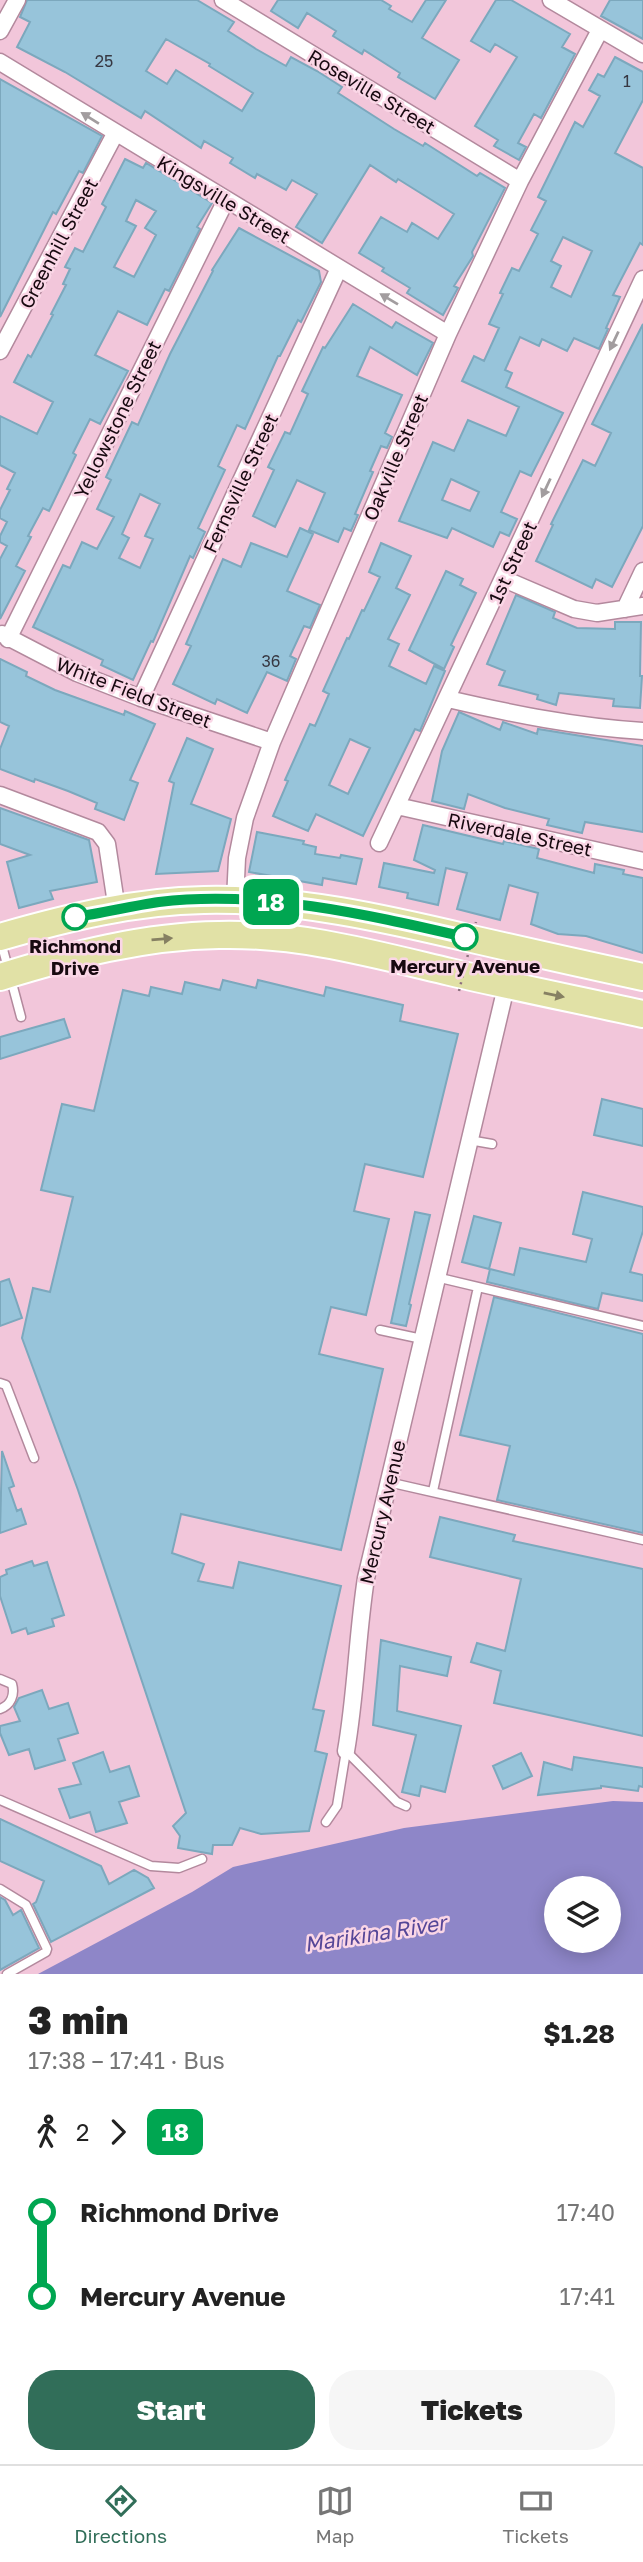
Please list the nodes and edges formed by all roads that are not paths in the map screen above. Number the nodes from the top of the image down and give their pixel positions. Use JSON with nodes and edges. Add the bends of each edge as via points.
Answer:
{"nodes":[{"id":1,"x":17,"y":0,"type":"edge"},
{"id":2,"x":223,"y":0,"type":"edge"},
{"id":3,"x":551,"y":0,"type":"edge"},
{"id":4,"x":600,"y":30,"type":"junction"},
{"id":5,"x":0,"y":32,"type":"edge"},
{"id":6,"x":643,"y":54,"type":"edge"},
{"id":7,"x":0,"y":62,"type":"edge"},
{"id":8,"x":115,"y":134,"type":"junction"},
{"id":9,"x":520,"y":181,"type":"junction"},
{"id":10,"x":226,"y":200,"type":"junction"},
{"id":11,"x":339,"y":268,"type":"junction"},
{"id":12,"x":643,"y":279,"type":"edge"},
{"id":13,"x":448,"y":334,"type":"junction"},
{"id":14,"x":0,"y":351,"type":"edge"},
{"id":15,"x":643,"y":571,"type":"edge"},
{"id":16,"x":504,"y":579,"type":"junction"},
{"id":17,"x":643,"y":606,"type":"edge"},
{"id":18,"x":625,"y":609,"type":"junction"},
{"id":19,"x":4,"y":636,"type":"edge"},
{"id":20,"x":141,"y":698,"type":"junction"},
{"id":21,"x":448,"y":699,"type":"junction"},
{"id":22,"x":643,"y":731,"type":"edge"},
{"id":23,"x":272,"y":742,"type":"junction"},
{"id":24,"x":0,"y":795,"type":"edge"},
{"id":25,"x":397,"y":806,"type":"junction"},
{"id":26,"x":379,"y":844,"type":"dead end"},
{"id":27,"x":643,"y":861,"type":"edge"},
{"id":28,"x":235,"y":900,"type":"junction"},
{"id":29,"x":117,"y":910,"type":"junction"},
{"id":30,"x":0,"y":938,"type":"edge"},
{"id":31,"x":515,"y":949,"type":"junction"},
{"id":32,"x":5,"y":976,"type":"edge"},
{"id":33,"x":643,"y":977,"type":"edge"},
{"id":34,"x":506,"y":985,"type":"junction"},
{"id":35,"x":643,"y":1014,"type":"edge"},
{"id":36,"x":21,"y":1017,"type":"dead end"},
{"id":37,"x":469,"y":1140,"type":"junction"},
{"id":38,"x":492,"y":1144,"type":"dead end"},
{"id":39,"x":436,"y":1277,"type":"junction"},
{"id":40,"x":478,"y":1287,"type":"junction"},
{"id":41,"x":643,"y":1326,"type":"edge"},
{"id":42,"x":380,"y":1330,"type":"dead end"},
{"id":43,"x":422,"y":1339,"type":"junction"},
{"id":44,"x":0,"y":1383,"type":"edge"},
{"id":45,"x":34,"y":1458,"type":"dead end"},
{"id":46,"x":388,"y":1482,"type":"junction"},
{"id":47,"x":433,"y":1491,"type":"junction"},
{"id":48,"x":643,"y":1540,"type":"edge"},
{"id":49,"x":0,"y":1679,"type":"edge"},
{"id":50,"x":0,"y":1709,"type":"edge"},
{"id":51,"x":346,"y":1751,"type":"junction"},
{"id":52,"x":0,"y":1800,"type":"edge"},
{"id":53,"x":407,"y":1806,"type":"dead end"},
{"id":54,"x":326,"y":1822,"type":"dead end"},
{"id":55,"x":202,"y":1859,"type":"dead end"},
{"id":56,"x":0,"y":1889,"type":"edge"},
{"id":57,"x":7,"y":1974,"type":"edge"}],
"edges":[{"from":1,"to":5,"type":"street"},
{"from":2,"to":9,"type":"street","name":"Roseville Street"},
{"from":3,"to":4,"type":"street"},
{"from":4,"to":6,"type":"street"},
{"from":4,"to":9,"type":"street","name":"Oakville Street"},
{"from":8,"to":7,"type":"street","name":"Kingsville Street","one_way":true},
{"from":8,"to":10,"type":"street","name":"Kingsville Street"},
{"from":8,"to":14,"type":"street","name":"Greenhill Street"},
{"from":9,"to":13,"type":"street","name":"Oakville Street"},
{"from":10,"to":11,"type":"street","name":"Kingsville Street"},
{"from":10,"to":19,"type":"street","name":"Yellowstone Street"},
{"from":13,"to":11,"type":"street","name":"Kingsville Street","one_way":true},
{"from":11,"to":20,"type":"street","name":"Fernsville Street"},
{"from":12,"to":16,"type":"street","name":"1st Street","one_way":true},
{"from":13,"to":23,"type":"street","name":"Oakville Street"},
{"from":15,"to":18,"type":"street"},
{"from":16,"to":18,"type":"street","via":[[574,610],[597,614]]},
{"from":16,"to":21,"type":"street","name":"1st Street"},
{"from":17,"to":18,"type":"street"},
{"from":19,"to":20,"type":"street","name":"White Field Street"},
{"from":20,"to":23,"type":"street","name":"White Field Street"},
{"from":21,"to":22,"type":"street","via":[[529,718]]},
{"from":21,"to":25,"type":"street","name":"1st Street"},
{"from":23,"to":28,"type":"street","name":"Oakville Street","via":[[245,818]]},
{"from":24,"to":29,"type":"street","via":[[98,832],[107,844]]},
{"from":25,"to":26,"type":"street","name":"1st Street"},
{"from":25,"to":27,"type":"street","name":"Riverdale Street"},
{"from":28,"to":29,"type":"main road","via":[[159,902]]},
{"from":28,"to":31,"type":"main road","via":[[367,914]]},
{"from":29,"to":30,"type":"main road"},
{"from":30,"to":32,"type":"lane"},
{"from":31,"to":33,"type":"main road"},
{"from":31,"to":34,"type":"street","name":"Mercury Avenue"},
{"from":32,"to":34,"type":"main road","one_way":true,"via":[[153,939],[219,935],[279,937],[358,950]]},
{"from":32,"to":36,"type":"lane"},
{"from":34,"to":35,"type":"main road","one_way":true},
{"from":34,"to":37,"type":"street","name":"Mercury Avenue"},
{"from":37,"to":38,"type":"lane"},
{"from":37,"to":39,"type":"street","name":"Mercury Avenue"},
{"from":39,"to":40,"type":"lane"},
{"from":39,"to":43,"type":"street","name":"Mercury Avenue"},
{"from":40,"to":41,"type":"lane"},
{"from":40,"to":47,"type":"lane"},
{"from":42,"to":43,"type":"lane"},
{"from":43,"to":46,"type":"street","name":"Mercury Avenue"},
{"from":44,"to":45,"type":"lane","via":[[6,1385]]},
{"from":46,"to":47,"type":"lane"},
{"from":46,"to":51,"type":"street","name":"Mercury Avenue","via":[[366,1578]]},
{"from":47,"to":48,"type":"lane"},
{"from":49,"to":50,"type":"lane","via":[[12,1684],[13,1693]]},
{"from":51,"to":53,"type":"lane","via":[[397,1802]]},
{"from":51,"to":54,"type":"lane","via":[[337,1806]]},
{"from":52,"to":55,"type":"lane","via":[[150,1867],[179,1868]]},
{"from":56,"to":57,"type":"lane","via":[[26,1905],[47,1949]]}]}
